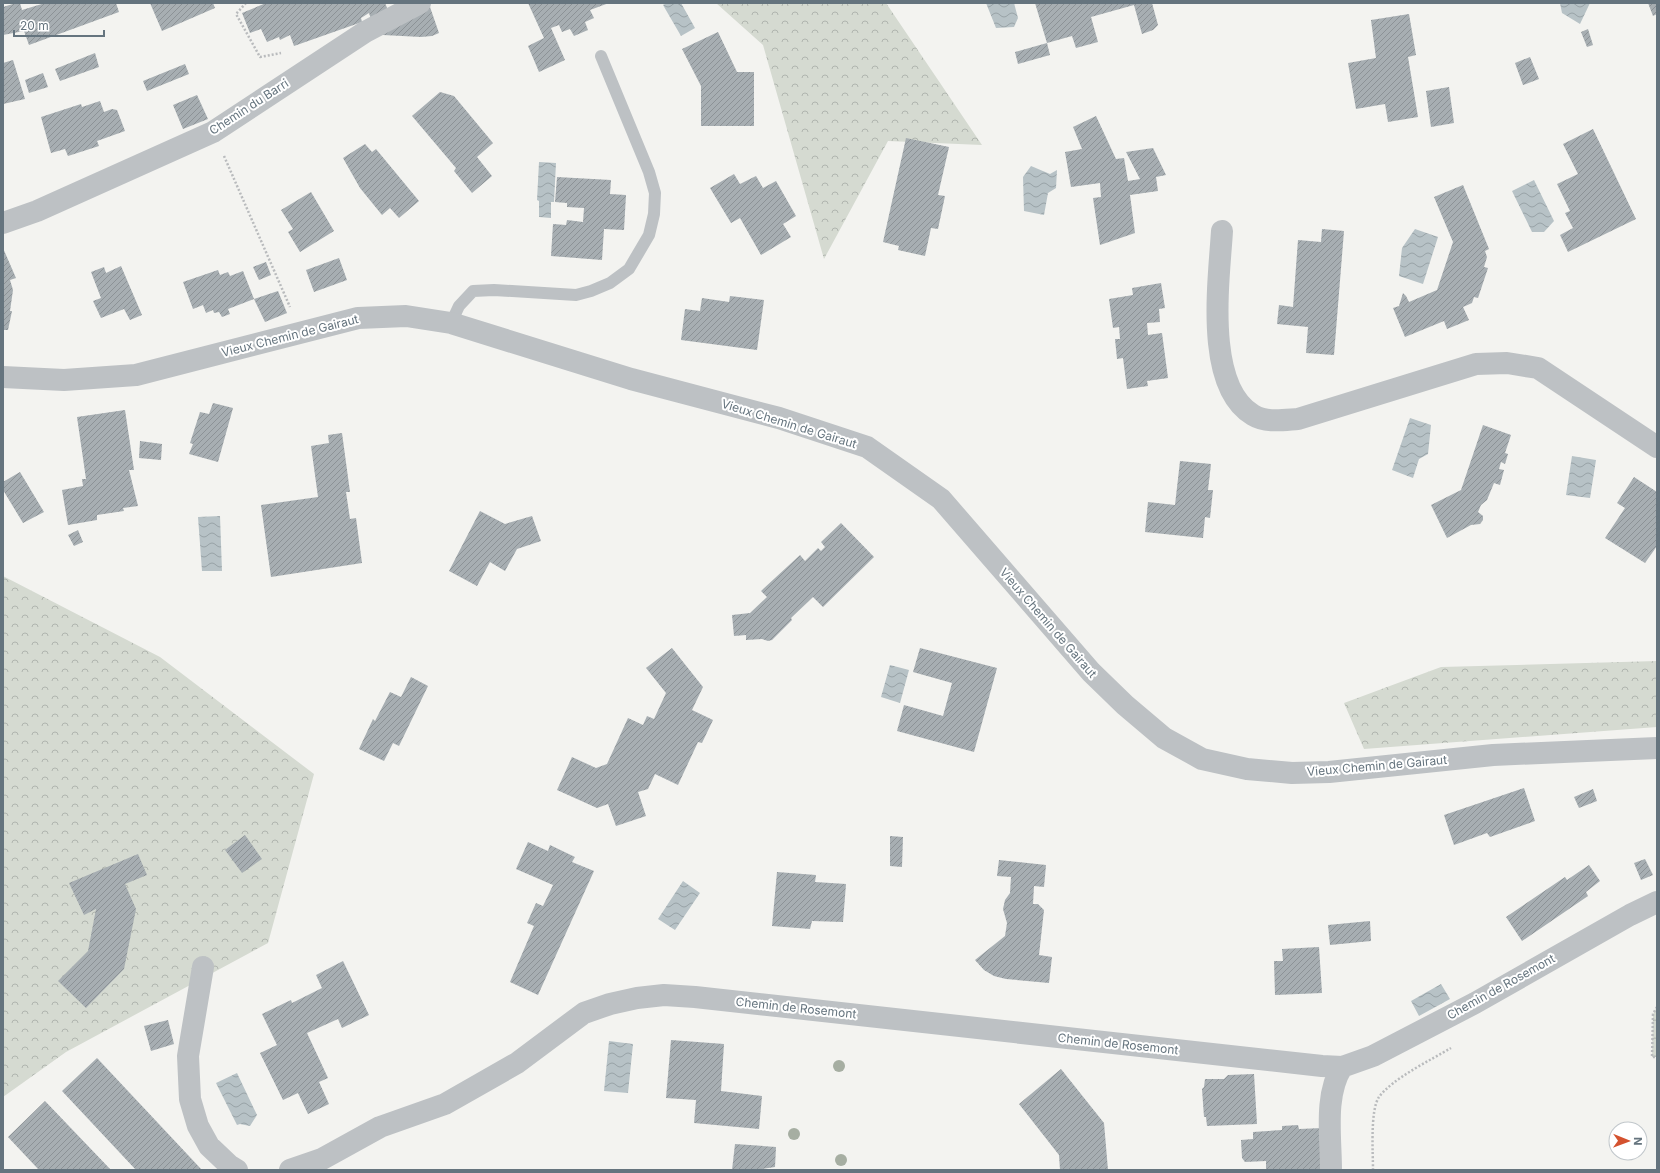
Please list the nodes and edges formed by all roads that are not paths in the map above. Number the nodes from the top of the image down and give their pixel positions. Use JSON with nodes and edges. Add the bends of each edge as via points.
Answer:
{"nodes":[{"id":1,"x":420,"y":3,"type":"edge"},
{"id":2,"x":600,"y":56,"type":"dead end"},
{"id":3,"x":3,"y":223,"type":"edge"},
{"id":4,"x":1222,"y":231,"type":"dead end"},
{"id":5,"x":451,"y":323,"type":"junction"},
{"id":6,"x":3,"y":377,"type":"edge"},
{"id":7,"x":1657,"y":447,"type":"edge"},
{"id":8,"x":1657,"y":748,"type":"edge"},
{"id":9,"x":1657,"y":902,"type":"edge"},
{"id":10,"x":203,"y":966,"type":"dead end"},
{"id":11,"x":1342,"y":1067,"type":"junction"},
{"id":12,"x":237,"y":1170,"type":"edge"},
{"id":13,"x":290,"y":1170,"type":"edge"},
{"id":14,"x":1331,"y":1170,"type":"edge"}],
"edges":[{"from":1,"to":3,"type":"street","name":"Chemin du Barri","via":[[365,32],[213,132],[37,211]]},
{"from":2,"to":5,"type":"lane","via":[[649,172],[655,193],[649,235],[629,269],[591,291],[576,295],[473,291],[458,306]]},
{"from":4,"to":7,"type":"street","via":[[1218,344],[1229,388],[1237,403],[1254,416],[1275,421],[1298,419],[1476,364],[1507,363],[1538,368]]},
{"from":5,"to":6,"type":"street","name":"Vieux Chemin de Gairaut","via":[[406,316],[358,318],[136,375],[64,380]]},
{"from":5,"to":8,"type":"street","name":"Vieux Chemin de Gairaut","via":[[631,379],[779,418],[867,447],[941,500],[1091,672],[1125,706],[1164,738],[1202,759],[1247,769],[1292,773],[1329,772],[1493,755]]},
{"from":9,"to":11,"type":"street","name":"Chemin de Rosemont","via":[[1630,914],[1475,1003],[1373,1056]]},
{"from":10,"to":12,"type":"street","via":[[188,1056],[190,1099],[198,1126],[209,1146]]},
{"from":11,"to":13,"type":"street","name":"Chemin de Rosemont","via":[[664,994],[610,1004],[584,1013],[517,1063],[445,1104],[380,1127],[322,1159]]},
{"from":11,"to":14,"type":"street","via":[[1331,1094]]}]}
